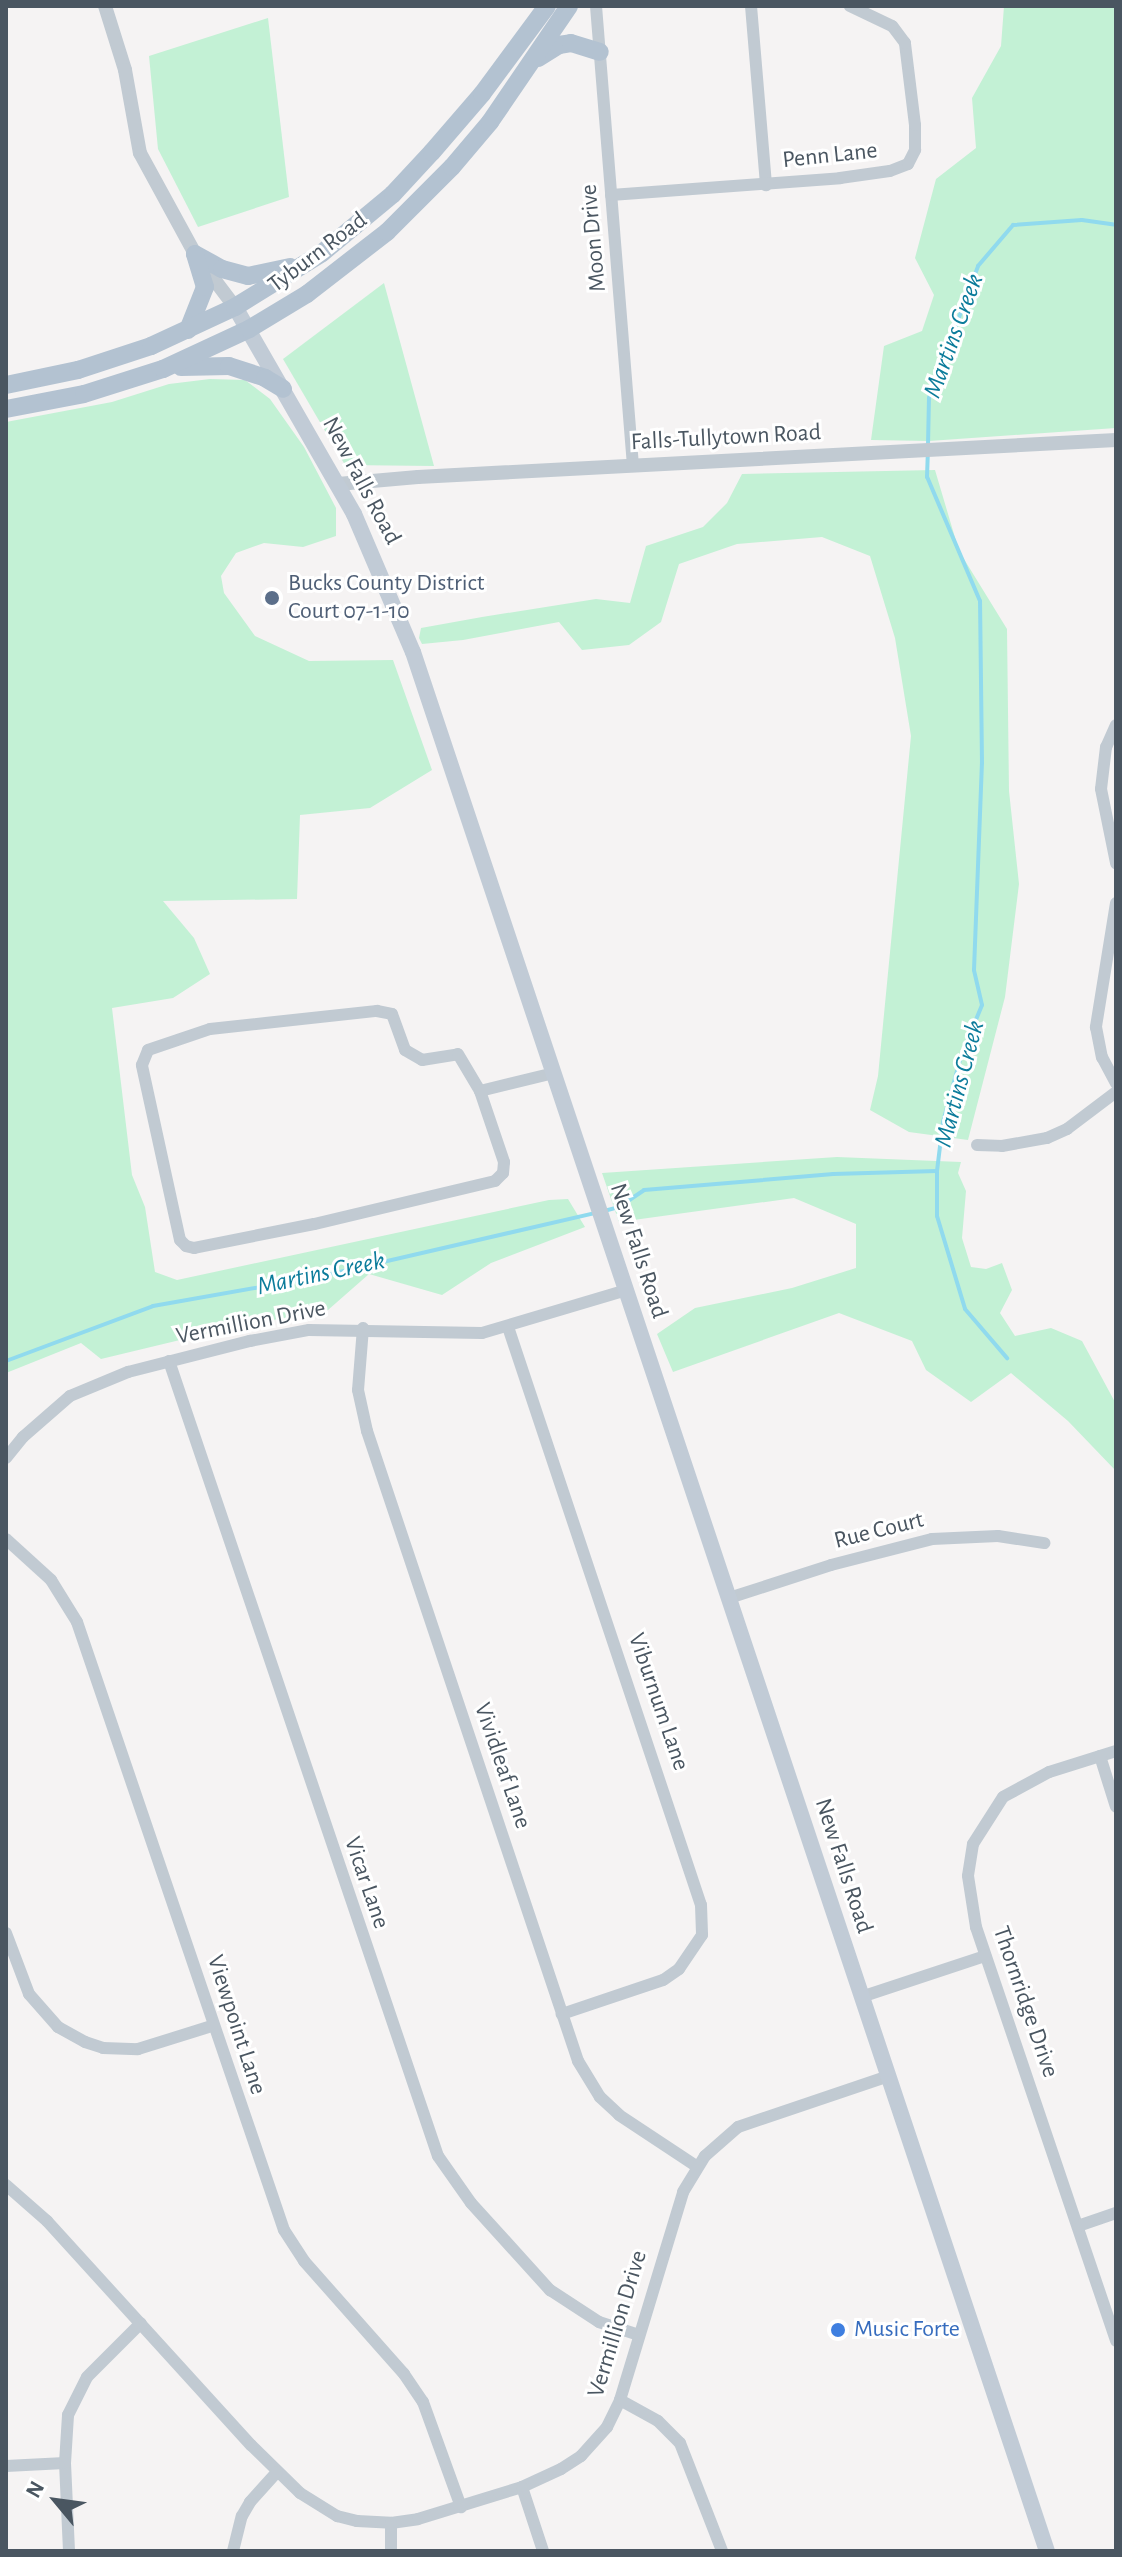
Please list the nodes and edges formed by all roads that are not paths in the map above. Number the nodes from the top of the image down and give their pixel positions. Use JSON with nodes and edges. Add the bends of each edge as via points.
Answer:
{"nodes":[{"id":1,"x":105,"y":6,"type":"edge"},
{"id":2,"x":547,"y":6,"type":"edge"},
{"id":3,"x":569,"y":6,"type":"edge"},
{"id":4,"x":596,"y":6,"type":"edge"},
{"id":5,"x":751,"y":6,"type":"edge"},
{"id":6,"x":850,"y":6,"type":"edge"},
{"id":7,"x":600,"y":52,"type":"junction"},
{"id":8,"x":533,"y":62,"type":"junction"},
{"id":9,"x":766,"y":185,"type":"junction"},
{"id":10,"x":611,"y":195,"type":"junction"},
{"id":11,"x":322,"y":253,"type":"junction"},
{"id":12,"x":195,"y":254,"type":"junction"},
{"id":13,"x":235,"y":307,"type":"junction"},
{"id":14,"x":249,"y":329,"type":"junction"},
{"id":15,"x":188,"y":330,"type":"junction"},
{"id":16,"x":163,"y":369,"type":"junction"},
{"id":17,"x":6,"y":385,"type":"edge"},
{"id":18,"x":283,"y":389,"type":"junction"},
{"id":19,"x":6,"y":409,"type":"edge"},
{"id":20,"x":1116,"y":440,"type":"edge"},
{"id":21,"x":633,"y":465,"type":"junction"},
{"id":22,"x":338,"y":484,"type":"junction"},
{"id":23,"x":1116,"y":725,"type":"edge"},
{"id":24,"x":1116,"y":863,"type":"edge"},
{"id":25,"x":1116,"y":903,"type":"edge"},
{"id":26,"x":1113,"y":942,"type":"edge"},
{"id":27,"x":554,"y":1073,"type":"junction"},
{"id":28,"x":1116,"y":1083,"type":"edge"},
{"id":29,"x":480,"y":1091,"type":"junction"},
{"id":30,"x":1116,"y":1092,"type":"edge"},
{"id":31,"x":977,"y":1145,"type":"dead end"},
{"id":32,"x":626,"y":1290,"type":"junction"},
{"id":33,"x":508,"y":1327,"type":"junction"},
{"id":34,"x":363,"y":1328,"type":"junction"},
{"id":35,"x":169,"y":1361,"type":"junction"},
{"id":36,"x":6,"y":1458,"type":"edge"},
{"id":37,"x":6,"y":1539,"type":"edge"},
{"id":38,"x":1044,"y":1543,"type":"dead end"},
{"id":39,"x":729,"y":1598,"type":"junction"},
{"id":40,"x":1116,"y":1751,"type":"edge"},
{"id":41,"x":1100,"y":1756,"type":"junction"},
{"id":42,"x":1116,"y":1807,"type":"edge"},
{"id":43,"x":6,"y":1933,"type":"edge"},
{"id":44,"x":985,"y":1956,"type":"junction"},
{"id":45,"x":861,"y":1997,"type":"junction"},
{"id":46,"x":562,"y":2014,"type":"junction"},
{"id":47,"x":212,"y":2026,"type":"junction"},
{"id":48,"x":886,"y":2077,"type":"junction"},
{"id":49,"x":696,"y":2166,"type":"junction"},
{"id":50,"x":6,"y":2185,"type":"edge"},
{"id":51,"x":1116,"y":2213,"type":"edge"},
{"id":52,"x":1078,"y":2226,"type":"junction"},
{"id":53,"x":141,"y":2323,"type":"junction"},
{"id":54,"x":639,"y":2335,"type":"junction"},
{"id":55,"x":1116,"y":2341,"type":"edge"},
{"id":56,"x":620,"y":2400,"type":"junction"},
{"id":57,"x":65,"y":2463,"type":"junction"},
{"id":58,"x":6,"y":2466,"type":"edge"},
{"id":59,"x":277,"y":2472,"type":"junction"},
{"id":60,"x":522,"y":2487,"type":"junction"},
{"id":61,"x":461,"y":2507,"type":"junction"},
{"id":62,"x":391,"y":2523,"type":"junction"},
{"id":63,"x":69,"y":2551,"type":"edge"},
{"id":64,"x":233,"y":2551,"type":"edge"},
{"id":65,"x":391,"y":2551,"type":"edge"},
{"id":66,"x":543,"y":2551,"type":"edge"},
{"id":67,"x":722,"y":2551,"type":"edge"},
{"id":68,"x":1047,"y":2551,"type":"edge"}],
"edges":[{"from":1,"to":12,"type":"street","name":"New Falls Road","via":[[115,28],[140,153]]},
{"from":2,"to":11,"type":"main road","name":"Tyburn Road","via":[[432,152],[393,194]]},
{"from":3,"to":8,"type":"main road","name":"Tyburn Road"},
{"from":4,"to":7,"type":"street","name":"Moon Drive"},
{"from":5,"to":9,"type":"street"},
{"from":6,"to":9,"type":"street","name":"Penn Lane","via":[[892,26],[905,43],[915,125],[913,158],[890,171]]},
{"from":7,"to":8,"type":"main road","via":[[571,43]]},
{"from":7,"to":10,"type":"street","name":"Moon Drive"},
{"from":8,"to":14,"type":"main road","name":"Tyburn Road","via":[[452,167],[387,232],[307,294]]},
{"from":9,"to":10,"type":"street","name":"Penn Lane"},
{"from":10,"to":21,"type":"street","name":"Moon Drive"},
{"from":11,"to":12,"type":"main road","via":[[282,271],[248,276]]},
{"from":11,"to":13,"type":"main road","name":"Tyburn Road"},
{"from":12,"to":13,"type":"street","name":"New Falls Road"},
{"from":12,"to":15,"type":"main road","via":[[205,287]]},
{"from":13,"to":14,"type":"main road","name":"New Falls Road"},
{"from":13,"to":15,"type":"main road","name":"Tyburn Road"},
{"from":14,"to":16,"type":"main road","name":"Tyburn Road"},
{"from":14,"to":18,"type":"main road","name":"New Falls Road"},
{"from":15,"to":17,"type":"main road","name":"Tyburn Road","via":[[78,370]]},
{"from":16,"to":18,"type":"main road","via":[[229,366]]},
{"from":16,"to":19,"type":"main road","name":"Tyburn Road","via":[[84,394]]},
{"from":18,"to":22,"type":"main road","name":"New Falls Road"},
{"from":20,"to":21,"type":"street","name":"Falls-Tullytown Road"},
{"from":21,"to":22,"type":"street","name":"Falls-Tullytown Road"},
{"from":22,"to":27,"type":"main road","name":"New Falls Road","via":[[398,612]]},
{"from":23,"to":24,"type":"street","via":[[1106,747],[1101,789]]},
{"from":25,"to":26,"type":"street"},
{"from":26,"to":28,"type":"street","via":[[1096,1027],[1102,1057]]},
{"from":27,"to":29,"type":"street"},
{"from":27,"to":32,"type":"main road","name":"New Falls Road"},
{"from":29,"to":29,"type":"street","via":[[458,1054],[422,1060],[405,1050],[392,1014],[377,1011],[210,1029],[148,1050],[142,1065],[180,1240],[194,1248],[495,1181],[504,1162]]},
{"from":30,"to":31,"type":"street","via":[[1047,1138]]},
{"from":32,"to":33,"type":"street","name":"Vermillion Drive"},
{"from":32,"to":39,"type":"main road","name":"New Falls Road"},
{"from":33,"to":34,"type":"street","name":"Vermillion Drive","via":[[452,1335]]},
{"from":33,"to":46,"type":"street","name":"Viburnum Lane","via":[[701,1905],[702,1935],[679,1969],[663,1980]]},
{"from":34,"to":35,"type":"street","name":"Vermillion Drive","via":[[293,1333]]},
{"from":34,"to":46,"type":"street","name":"Vividleaf Lane","via":[[358,1390],[367,1431]]},
{"from":35,"to":36,"type":"street","name":"Vermillion Drive","via":[[70,1396]]},
{"from":35,"to":54,"type":"street","name":"Vicar Lane","via":[[438,2156],[471,2203],[550,2290],[599,2322]]},
{"from":37,"to":47,"type":"street","name":"Viewpoint Lane","via":[[51,1580],[77,1622]]},
{"from":38,"to":39,"type":"street","name":"Rue Court","via":[[998,1536],[932,1539]]},
{"from":39,"to":45,"type":"main road","name":"New Falls Road"},
{"from":40,"to":41,"type":"street","name":"Thornridge Drive"},
{"from":41,"to":42,"type":"street"},
{"from":41,"to":44,"type":"street","name":"Thornridge Drive","via":[[1014,1789],[980,1827],[968,1876]]},
{"from":43,"to":47,"type":"street","via":[[29,1994],[58,2027],[85,2042],[138,2049]]},
{"from":44,"to":45,"type":"street"},
{"from":44,"to":52,"type":"street","name":"Thornridge Drive"},
{"from":45,"to":48,"type":"main road","name":"New Falls Road"},
{"from":46,"to":49,"type":"street","name":"Vividleaf Lane","via":[[578,2061],[600,2097]]},
{"from":47,"to":61,"type":"street","name":"Viewpoint Lane","via":[[284,2230],[423,2402]]},
{"from":48,"to":49,"type":"street","name":"Vermillion Drive","via":[[738,2127]]},
{"from":48,"to":68,"type":"main road","name":"New Falls Road"},
{"from":49,"to":54,"type":"street","name":"Vermillion Drive"},
{"from":50,"to":53,"type":"street","name":"Vermillion Drive","via":[[47,2221]]},
{"from":51,"to":52,"type":"street"},
{"from":52,"to":55,"type":"street","name":"Thornridge Drive"},
{"from":53,"to":57,"type":"street","via":[[106,2355],[75,2396],[66,2428]]},
{"from":53,"to":59,"type":"street","name":"Vermillion Drive"},
{"from":54,"to":56,"type":"street","name":"Vermillion Drive"},
{"from":56,"to":60,"type":"street","name":"Vermillion Drive","via":[[607,2427],[581,2456]]},
{"from":56,"to":67,"type":"street","via":[[658,2421],[680,2443]]},
{"from":57,"to":58,"type":"street"},
{"from":57,"to":63,"type":"street"},
{"from":59,"to":62,"type":"street","name":"Vermillion Drive","via":[[337,2516]]},
{"from":59,"to":64,"type":"street","via":[[242,2516]]},
{"from":60,"to":61,"type":"street","name":"Vermillion Drive"},
{"from":60,"to":66,"type":"street"},
{"from":61,"to":62,"type":"street","name":"Vermillion Drive"},
{"from":62,"to":65,"type":"street"}]}
